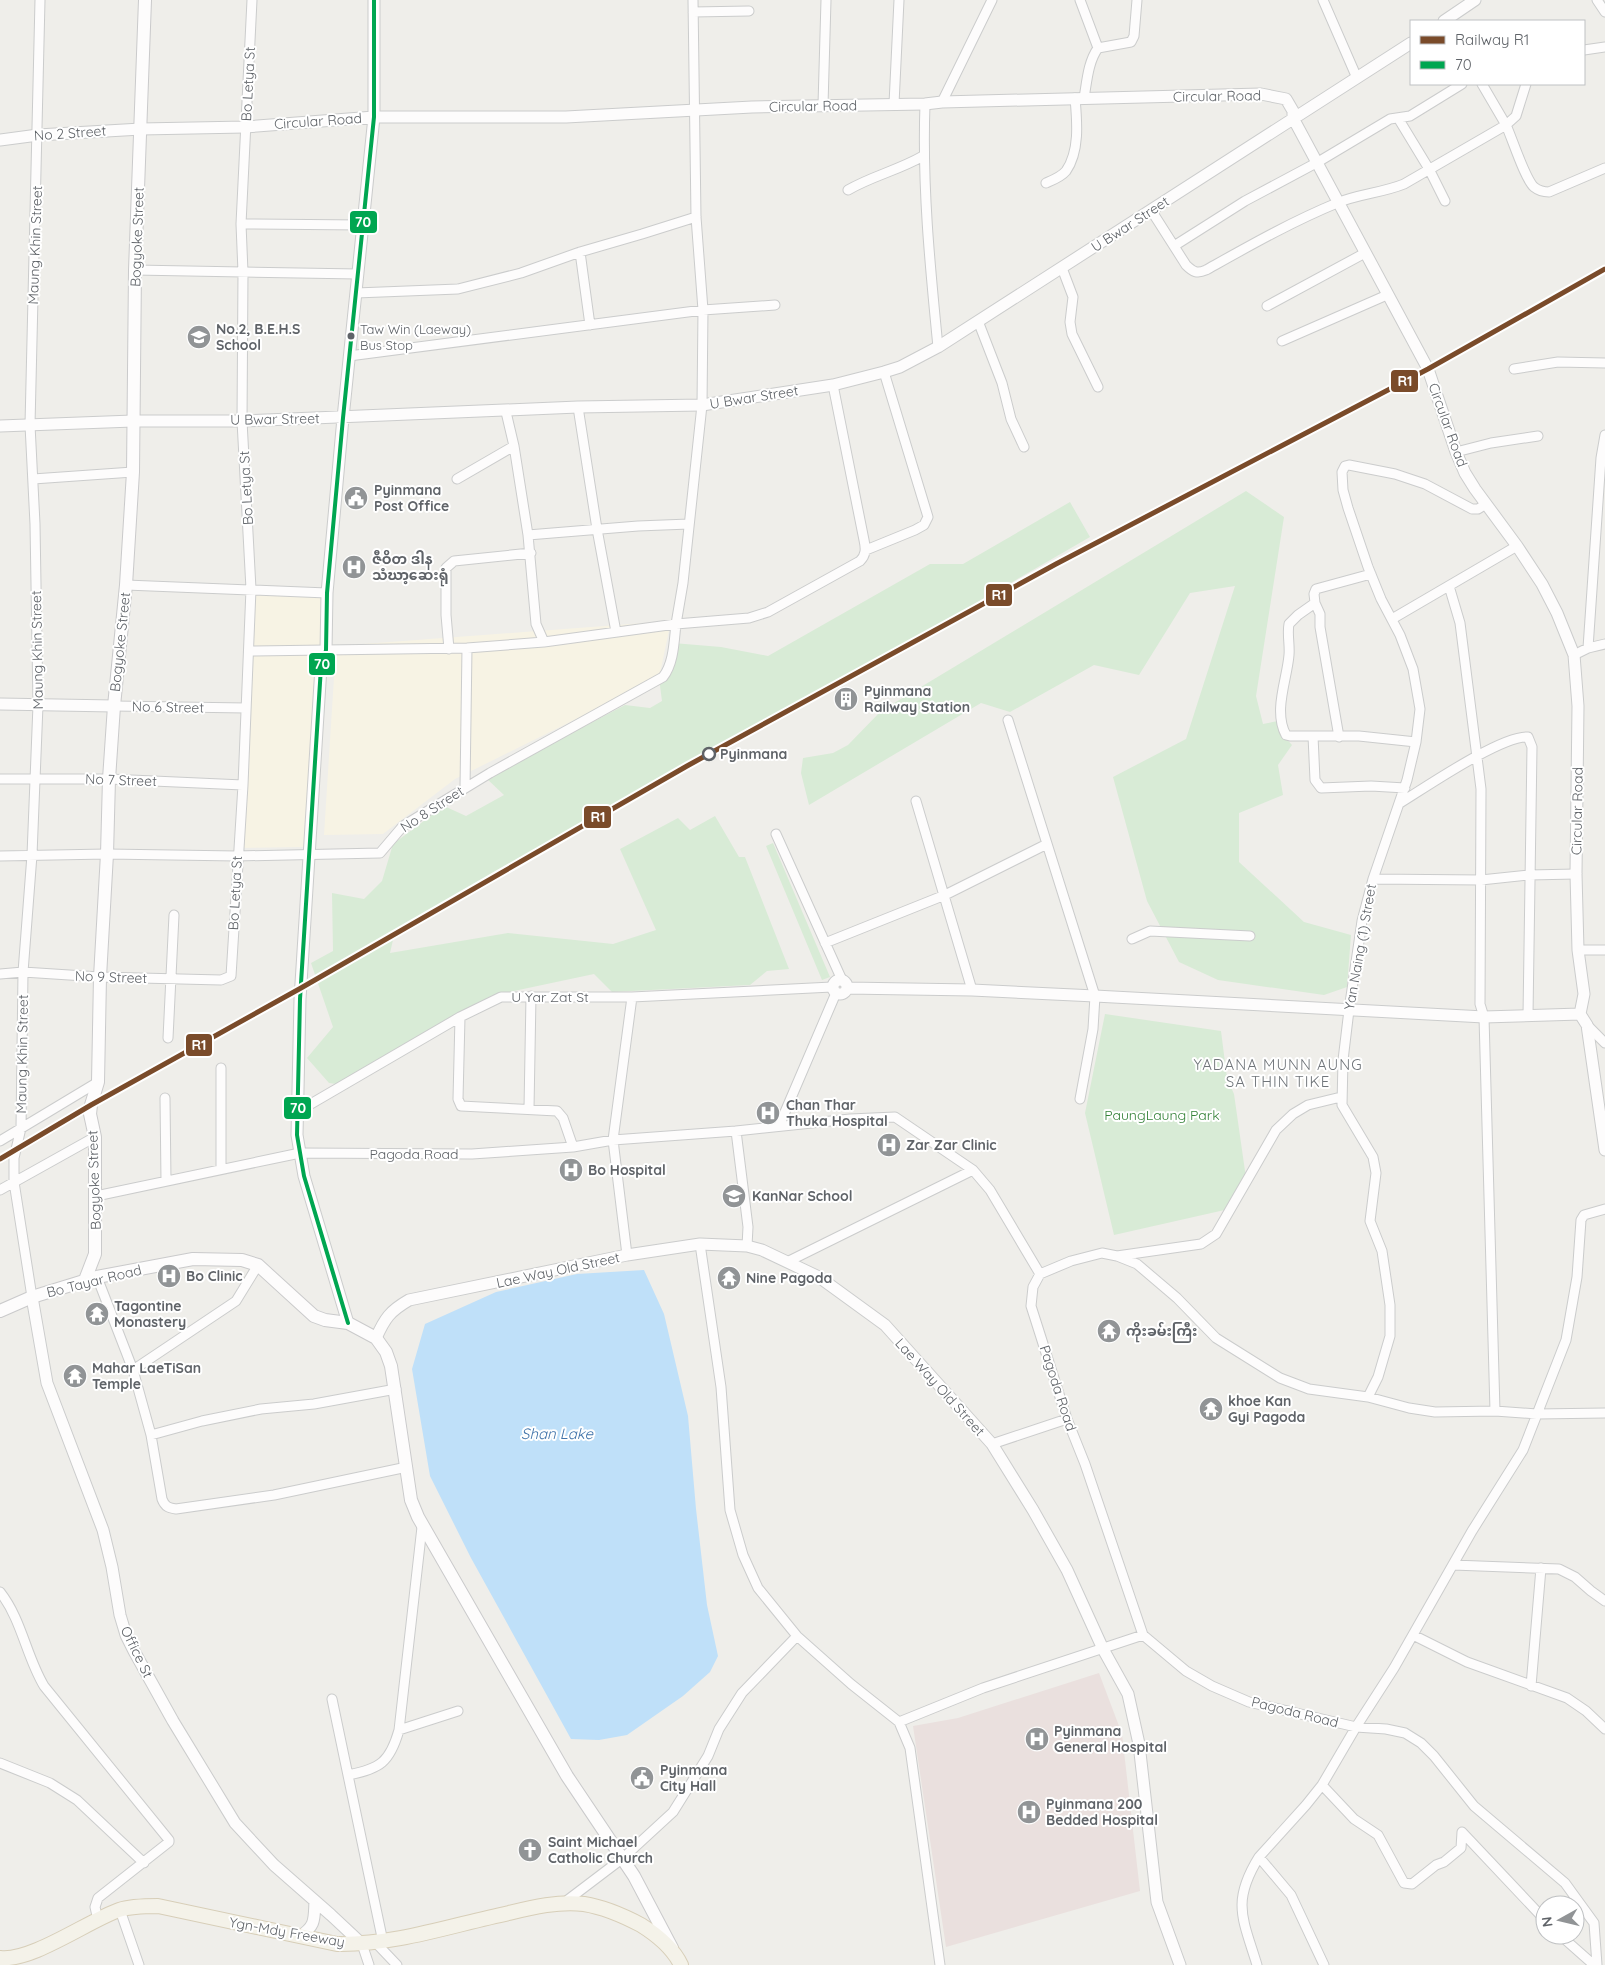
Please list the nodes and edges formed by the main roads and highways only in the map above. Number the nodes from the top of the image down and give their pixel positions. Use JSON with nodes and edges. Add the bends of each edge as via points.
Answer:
{"nodes":[{"id":1,"x":145,"y":0,"type":"edge"},
{"id":2,"x":91,"y":1279,"type":"junction"},
{"id":3,"x":0,"y":1311,"type":"edge"},
{"id":4,"x":0,"y":1958,"type":"edge"},
{"id":5,"x":679,"y":1961,"type":"edge"}],
"edges":[{"from":1,"to":2,"type":"main road","name":"Bogyoke Street","via":[[135,270],[133,472],[109,779],[98,1082],[90,1114],[95,1137],[96,1196]]},
{"from":2,"to":3,"type":"main road","name":"Bo Tayar Road","via":[[32,1297]]},
{"from":2,"to":5,"type":"main road","name":"Bo Tayar Road","via":[[193,1259],[242,1260],[258,1265],[314,1316],[348,1322],[376,1338],[386,1352],[396,1389],[411,1500],[422,1527],[567,1776],[634,1876]]},
{"from":4,"to":5,"type":"main road","name":"Ygn-Mdy Freeway","via":[[30,1953],[120,1910],[158,1906],[338,1944],[374,1943],[535,1907],[585,1904],[626,1917],[655,1934]]}]}
